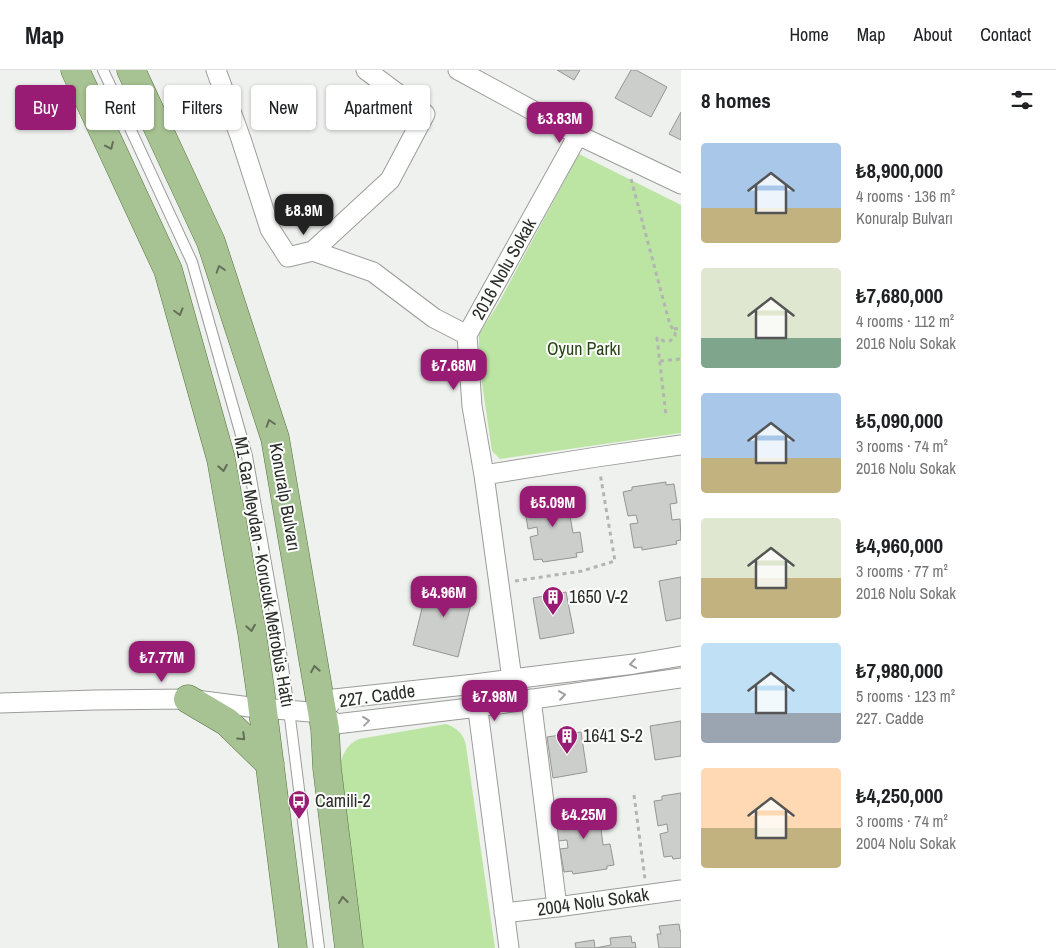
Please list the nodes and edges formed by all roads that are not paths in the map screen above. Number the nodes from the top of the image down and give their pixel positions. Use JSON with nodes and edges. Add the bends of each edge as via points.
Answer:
{"nodes":[{"id":1,"x":75,"y":70,"type":"edge"},
{"id":2,"x":103,"y":70,"type":"edge"},
{"id":3,"x":131,"y":70,"type":"edge"},
{"id":4,"x":216,"y":70,"type":"edge"},
{"id":5,"x":366,"y":70,"type":"edge"},
{"id":6,"x":458,"y":70,"type":"edge"},
{"id":7,"x":578,"y":135,"type":"junction"},
{"id":8,"x":681,"y":184,"type":"edge"},
{"id":9,"x":313,"y":252,"type":"junction"},
{"id":10,"x":467,"y":335,"type":"junction"},
{"id":11,"x":681,"y":445,"type":"edge"},
{"id":12,"x":484,"y":475,"type":"junction"},
{"id":13,"x":681,"y":656,"type":"edge"},
{"id":14,"x":681,"y":678,"type":"edge"},
{"id":15,"x":512,"y":679,"type":"junction"},
{"id":16,"x":475,"y":684,"type":"junction"},
{"id":17,"x":188,"y":699,"type":"junction"},
{"id":18,"x":531,"y":699,"type":"junction"},
{"id":19,"x":0,"y":703,"type":"edge"},
{"id":20,"x":478,"y":707,"type":"junction"},
{"id":21,"x":263,"y":708,"type":"junction"},
{"id":22,"x":289,"y":710,"type":"junction"},
{"id":23,"x":322,"y":713,"type":"junction"},
{"id":24,"x":270,"y":764,"type":"junction"},
{"id":25,"x":681,"y":890,"type":"edge"},
{"id":26,"x":557,"y":907,"type":"junction"},
{"id":27,"x":504,"y":913,"type":"junction"},
{"id":28,"x":293,"y":948,"type":"edge"},
{"id":29,"x":319,"y":948,"type":"edge"},
{"id":30,"x":349,"y":948,"type":"edge"},
{"id":31,"x":509,"y":948,"type":"edge"}],
"edges":[{"from":1,"to":21,"type":"main road","one_way":true,"via":[[168,270],[221,459]]},
{"from":2,"to":22,"type":"lane","name":"M1 Gar Meydan - Korucuk Metrobüs Hattı","via":[[192,262],[247,456]]},
{"from":23,"to":3,"type":"main road","name":"Konuralp Bulvarı","one_way":true,"via":[[275,438],[211,242]]},
{"from":4,"to":9,"type":"street","via":[[270,228],[288,257]]},
{"from":5,"to":9,"type":"street","via":[[425,114],[390,180]]},
{"from":6,"to":7,"type":"street"},
{"from":7,"to":8,"type":"street"},
{"from":7,"to":10,"type":"street","name":"2016 Nolu Sokak"},
{"from":9,"to":10,"type":"street","via":[[373,272],[434,318]]},
{"from":10,"to":12,"type":"street","name":"2016 Nolu Sokak","via":[[472,406]]},
{"from":11,"to":12,"type":"street"},
{"from":12,"to":15,"type":"street","name":"2016 Nolu Sokak"},
{"from":13,"to":15,"type":"street","name":"227. Cadde","one_way":true},
{"from":18,"to":14,"type":"street","name":"227. Cadde","one_way":true},
{"from":15,"to":16,"type":"street","name":"227. Cadde"},
{"from":16,"to":20,"type":"street"},
{"from":16,"to":23,"type":"street","name":"227. Cadde","via":[[334,699]]},
{"from":17,"to":19,"type":"street"},
{"from":17,"to":21,"type":"street"},
{"from":17,"to":24,"type":"main road","one_way":true,"via":[[228,722]]},
{"from":18,"to":20,"type":"street","name":"227. Cadde"},
{"from":18,"to":26,"type":"street"},
{"from":23,"to":20,"type":"street","name":"227. Cadde","one_way":true,"via":[[336,724]]},
{"from":20,"to":27,"type":"street"},
{"from":21,"to":22,"type":"street"},
{"from":21,"to":24,"type":"main road"},
{"from":22,"to":23,"type":"street"},
{"from":22,"to":29,"type":"lane","name":"M1 Gar Meydan - Korucuk Metrobüs Hattı"},
{"from":30,"to":23,"type":"main road","name":"Konuralp Bulvarı","one_way":true},
{"from":24,"to":28,"type":"main road"},
{"from":25,"to":26,"type":"street","name":"2004 Nolu Sokak"},
{"from":26,"to":27,"type":"street","name":"2004 Nolu Sokak"},
{"from":27,"to":31,"type":"street"}]}
